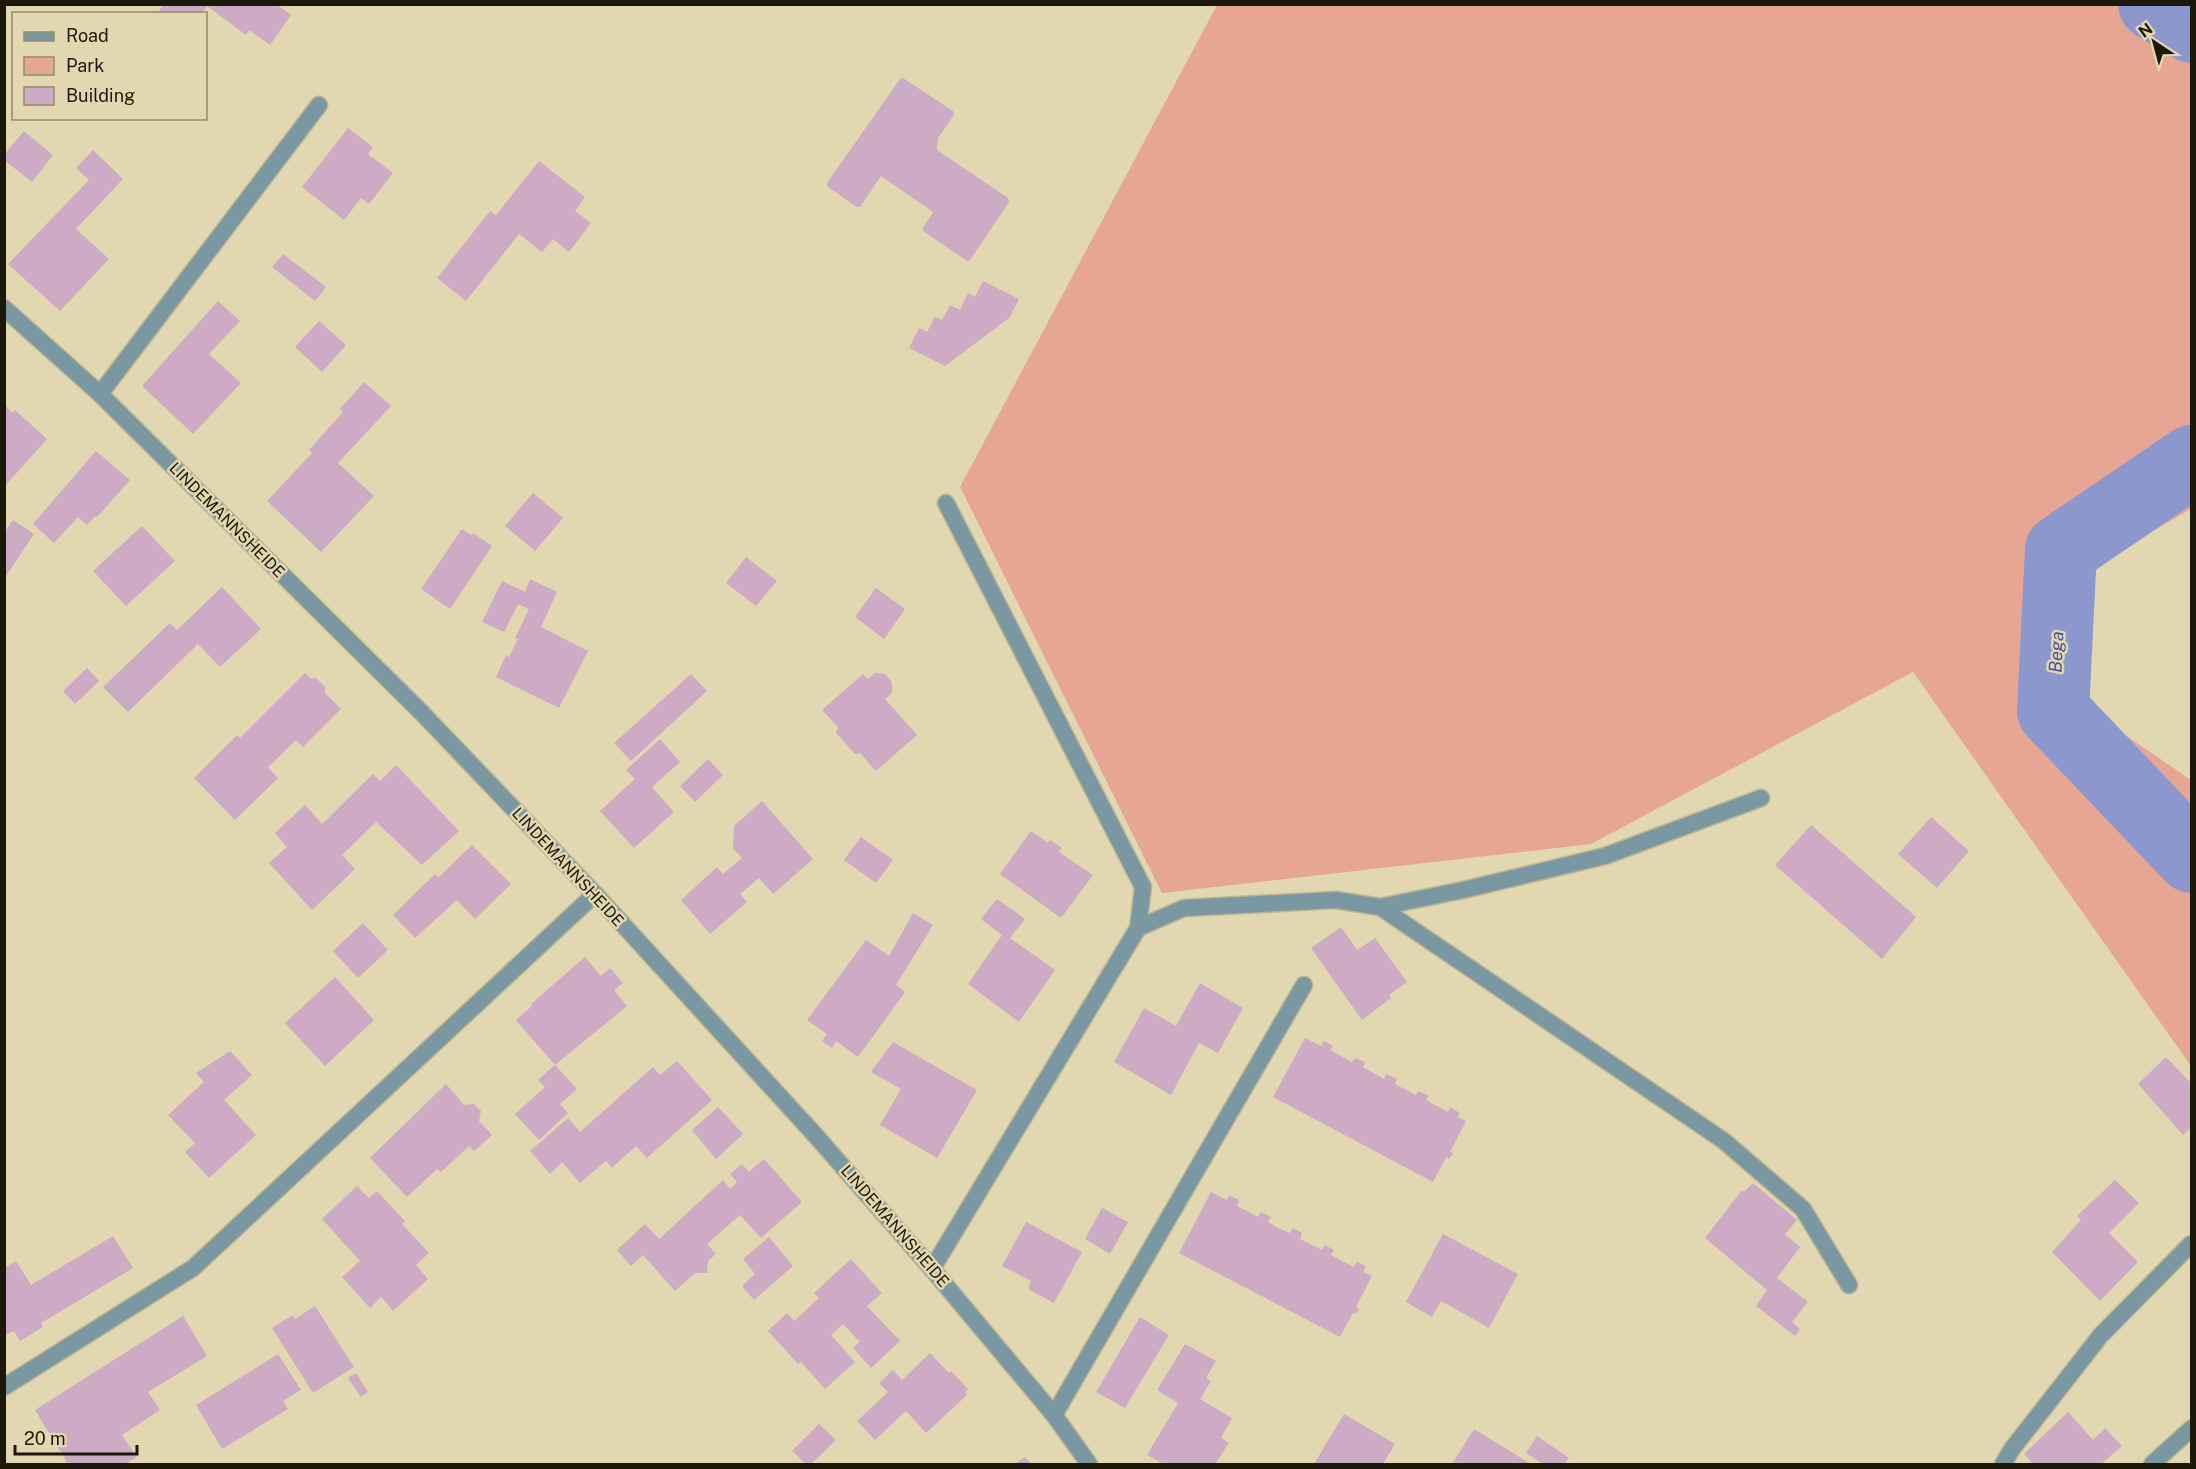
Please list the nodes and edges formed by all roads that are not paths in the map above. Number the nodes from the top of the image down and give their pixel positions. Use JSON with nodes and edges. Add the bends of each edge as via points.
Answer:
{"nodes":[{"id":1,"x":319,"y":105,"type":"dead end"},
{"id":2,"x":4,"y":308,"type":"edge"},
{"id":3,"x":100,"y":394,"type":"junction"},
{"id":4,"x":946,"y":502,"type":"dead end"},
{"id":5,"x":1761,"y":798,"type":"dead end"},
{"id":6,"x":595,"y":894,"type":"junction"},
{"id":7,"x":1380,"y":907,"type":"junction"},
{"id":8,"x":1138,"y":928,"type":"junction"},
{"id":9,"x":1304,"y":985,"type":"dead end"},
{"id":10,"x":2191,"y":1244,"type":"edge"},
{"id":11,"x":932,"y":1269,"type":"junction"},
{"id":12,"x":1849,"y":1285,"type":"dead end"},
{"id":13,"x":4,"y":1387,"type":"edge"},
{"id":14,"x":1054,"y":1415,"type":"junction"},
{"id":15,"x":2192,"y":1428,"type":"edge"},
{"id":16,"x":1089,"y":1464,"type":"edge"},
{"id":17,"x":2003,"y":1464,"type":"edge"},
{"id":18,"x":2152,"y":1464,"type":"edge"}],
"edges":[{"from":1,"to":3,"type":"street"},
{"from":2,"to":3,"type":"street","name":"LINDEMANNSHEIDE"},
{"from":3,"to":6,"type":"street","name":"LINDEMANNSHEIDE","via":[[422,713]]},
{"from":4,"to":8,"type":"street","via":[[1143,887]]},
{"from":5,"to":7,"type":"street","via":[[1605,856]]},
{"from":6,"to":11,"type":"street","name":"LINDEMANNSHEIDE"},
{"from":6,"to":13,"type":"street","via":[[193,1268]]},
{"from":7,"to":8,"type":"street","via":[[1335,900],[1184,909]]},
{"from":7,"to":12,"type":"street","via":[[1725,1141],[1803,1209]]},
{"from":8,"to":11,"type":"street"},
{"from":9,"to":14,"type":"street"},
{"from":10,"to":17,"type":"street","via":[[2101,1335]]},
{"from":11,"to":14,"type":"street","name":"LINDEMANNSHEIDE"},
{"from":14,"to":16,"type":"street","name":"LINDEMANNSHEIDE"},
{"from":15,"to":18,"type":"street"}]}
